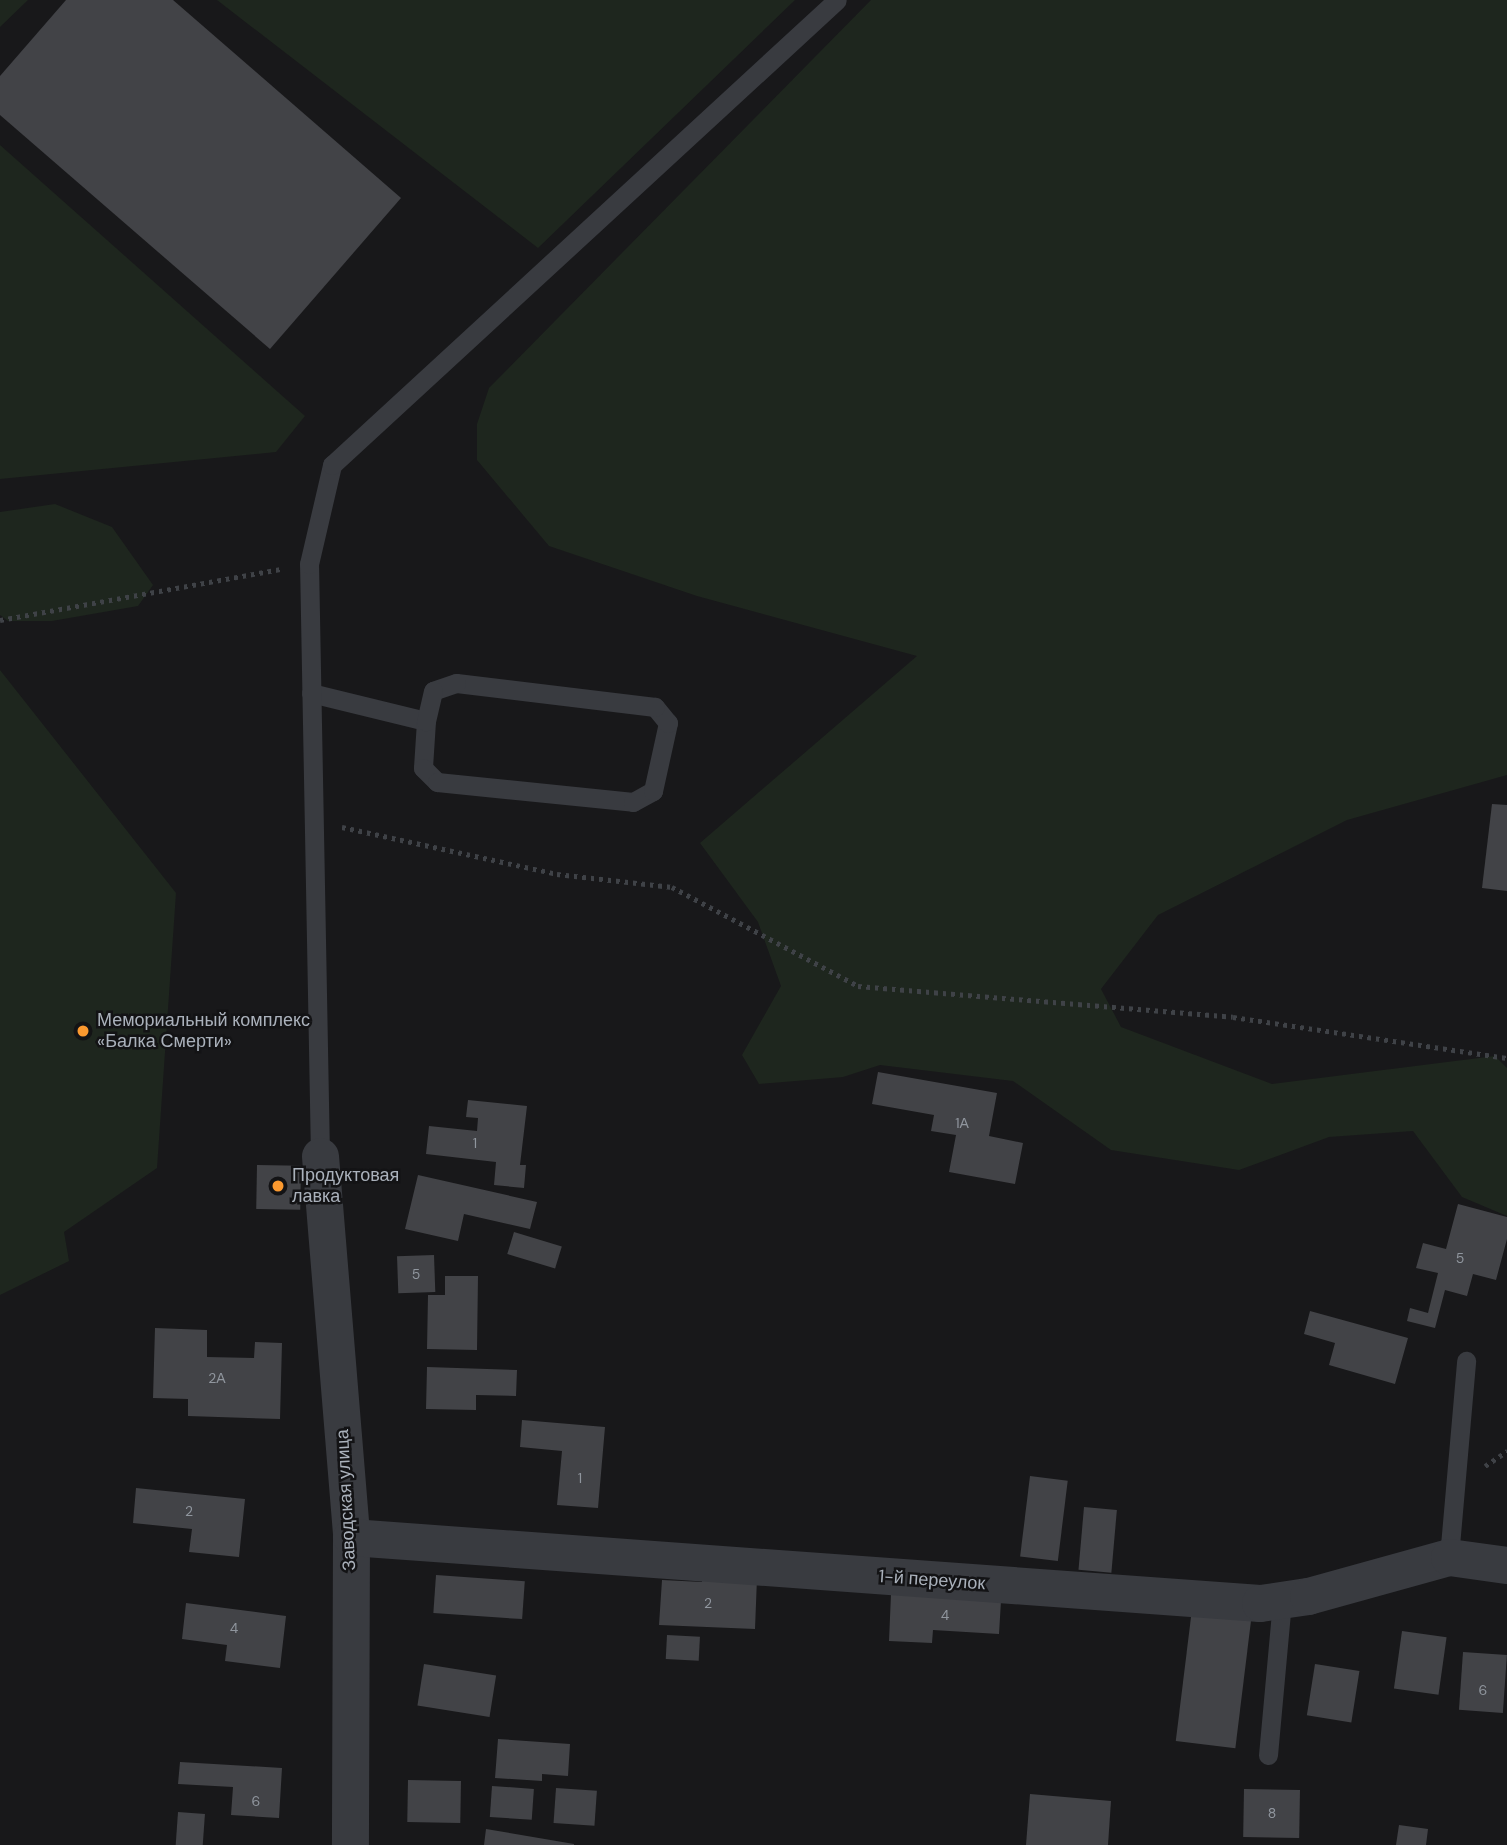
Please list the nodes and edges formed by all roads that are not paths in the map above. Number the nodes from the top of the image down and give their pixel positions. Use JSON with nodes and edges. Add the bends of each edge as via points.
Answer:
{"nodes":[{"id":1,"x":837,"y":0,"type":"edge"},
{"id":2,"x":311,"y":693,"type":"junction"},
{"id":3,"x":426,"y":721,"type":"junction"},
{"id":4,"x":320,"y":1156,"type":"joint"},
{"id":5,"x":1466,"y":1362,"type":"dead end"},
{"id":6,"x":351,"y":1538,"type":"junction"},
{"id":7,"x":1450,"y":1557,"type":"junction"},
{"id":8,"x":1507,"y":1565,"type":"edge"},
{"id":9,"x":1282,"y":1602,"type":"junction"},
{"id":10,"x":1268,"y":1755,"type":"dead end"},
{"id":11,"x":350,"y":1845,"type":"edge"}],
"edges":[{"from":1,"to":2,"type":"lane","via":[[332,465],[309,564]]},
{"from":2,"to":3,"type":"lane"},
{"from":2,"to":4,"type":"lane"},
{"from":3,"to":3,"type":"lane","via":[[424,768],[437,782],[633,802],[653,791],[668,723],[655,707],[456,683],[433,691]]},
{"from":4,"to":6,"type":"street","name":"Заводская улица"},
{"from":5,"to":7,"type":"lane"},
{"from":6,"to":9,"type":"street","name":"1-й переулок"},
{"from":6,"to":11,"type":"street","name":"Заводская улица"},
{"from":7,"to":8,"type":"street","name":"1-й переулок"},
{"from":7,"to":9,"type":"street","name":"1-й переулок"},
{"from":9,"to":10,"type":"lane"}]}
